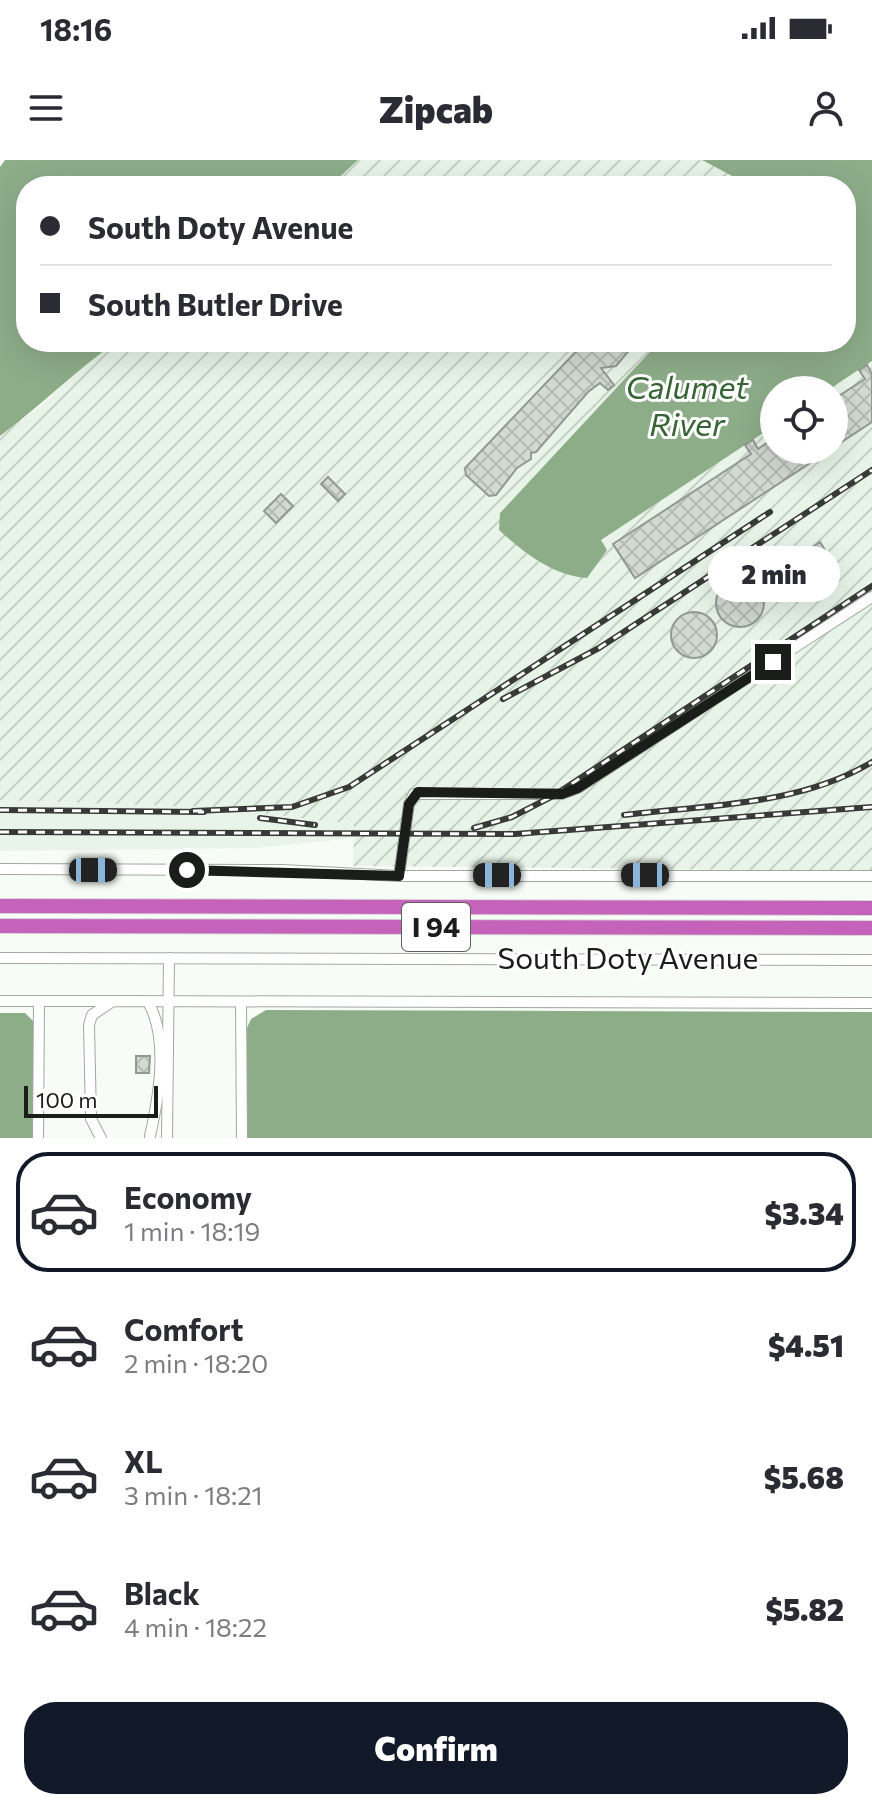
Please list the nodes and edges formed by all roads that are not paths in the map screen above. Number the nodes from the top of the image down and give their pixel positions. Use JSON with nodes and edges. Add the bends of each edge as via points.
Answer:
{"nodes":[{"id":1,"x":872,"y":597,"type":"edge"},
{"id":2,"x":0,"y":869,"type":"edge"},
{"id":3,"x":399,"y":876,"type":"junction"},
{"id":4,"x":872,"y":876,"type":"edge"},
{"id":5,"x":0,"y":906,"type":"edge"},
{"id":6,"x":872,"y":908,"type":"edge"},
{"id":7,"x":0,"y":926,"type":"edge"},
{"id":8,"x":872,"y":928,"type":"edge"},
{"id":9,"x":0,"y":958,"type":"edge"},
{"id":10,"x":169,"y":958,"type":"junction"},
{"id":11,"x":872,"y":960,"type":"edge"},
{"id":12,"x":0,"y":1001,"type":"edge"},
{"id":13,"x":39,"y":1001,"type":"junction"},
{"id":14,"x":113,"y":1001,"type":"junction"},
{"id":15,"x":148,"y":1002,"type":"junction"},
{"id":16,"x":169,"y":1002,"type":"junction"},
{"id":17,"x":241,"y":1003,"type":"junction"},
{"id":18,"x":872,"y":1003,"type":"edge"},
{"id":19,"x":167,"y":1124,"type":"junction"},
{"id":20,"x":148,"y":1137,"type":"edge"},
{"id":21,"x":38,"y":1138,"type":"edge"},
{"id":22,"x":101,"y":1138,"type":"edge"},
{"id":23,"x":167,"y":1138,"type":"edge"},
{"id":24,"x":242,"y":1138,"type":"edge"}],
"edges":[{"from":1,"to":3,"type":"street","via":[[578,788],[562,794],[414,794]]},
{"from":2,"to":3,"type":"street"},
{"from":3,"to":4,"type":"street"},
{"from":5,"to":6,"type":"highway","number":"I 94"},
{"from":7,"to":8,"type":"highway","number":"I 94"},
{"from":9,"to":10,"type":"street","name":"South Doty Avenue"},
{"from":10,"to":11,"type":"street","name":"South Doty Avenue"},
{"from":10,"to":16,"type":"street"},
{"from":12,"to":13,"type":"street"},
{"from":13,"to":14,"type":"street"},
{"from":13,"to":21,"type":"street"},
{"from":14,"to":15,"type":"street"},
{"from":14,"to":22,"type":"street","via":[[92,1015],[89,1025],[91,1119]]},
{"from":15,"to":16,"type":"street"},
{"from":15,"to":20,"type":"street","via":[[159,1028],[156,1107]]},
{"from":16,"to":17,"type":"street"},
{"from":16,"to":19,"type":"street"},
{"from":17,"to":18,"type":"street"},
{"from":17,"to":24,"type":"street"},
{"from":19,"to":20,"type":"street"},
{"from":19,"to":23,"type":"street"}]}
